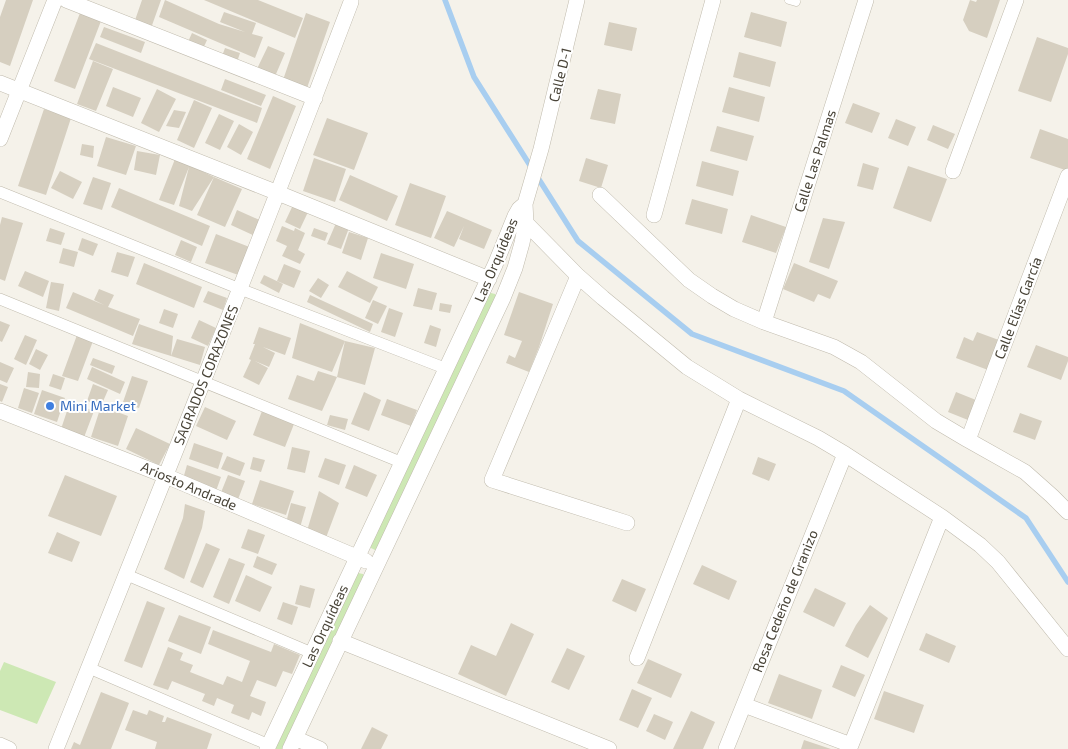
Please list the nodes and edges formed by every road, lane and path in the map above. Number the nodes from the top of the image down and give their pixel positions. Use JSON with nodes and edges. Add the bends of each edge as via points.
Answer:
{"nodes":[{"id":1,"x":55,"y":0,"type":"edge"},
{"id":2,"x":66,"y":0,"type":"edge"},
{"id":3,"x":577,"y":0,"type":"edge"},
{"id":4,"x":713,"y":0,"type":"edge"},
{"id":5,"x":866,"y":0,"type":"edge"},
{"id":6,"x":1016,"y":0,"type":"edge"},
{"id":7,"x":349,"y":1,"type":"edge"},
{"id":8,"x":0,"y":82,"type":"edge"},
{"id":9,"x":20,"y":90,"type":"junction"},
{"id":10,"x":315,"y":98,"type":"junction"},
{"id":11,"x":0,"y":139,"type":"edge"},
{"id":12,"x":953,"y":171,"type":"dead end"},
{"id":13,"x":1068,"y":176,"type":"edge"},
{"id":14,"x":0,"y":192,"type":"edge"},
{"id":15,"x":278,"y":193,"type":"junction"},
{"id":16,"x":600,"y":195,"type":"dead end"},
{"id":17,"x":526,"y":204,"type":"junction"},
{"id":18,"x":654,"y":215,"type":"dead end"},
{"id":19,"x":526,"y":222,"type":"junction"},
{"id":20,"x":578,"y":276,"type":"junction"},
{"id":21,"x":489,"y":279,"type":"junction"},
{"id":22,"x":240,"y":289,"type":"junction"},
{"id":23,"x":0,"y":299,"type":"edge"},
{"id":24,"x":764,"y":322,"type":"junction"},
{"id":25,"x":447,"y":369,"type":"junction"},
{"id":26,"x":203,"y":382,"type":"junction"},
{"id":27,"x":740,"y":399,"type":"junction"},
{"id":28,"x":0,"y":411,"type":"edge"},
{"id":29,"x":968,"y":440,"type":"junction"},
{"id":30,"x":845,"y":454,"type":"junction"},
{"id":31,"x":402,"y":462,"type":"junction"},
{"id":32,"x":166,"y":476,"type":"junction"},
{"id":33,"x":1068,"y":512,"type":"edge"},
{"id":34,"x":942,"y":517,"type":"junction"},
{"id":35,"x":627,"y":523,"type":"dead end"},
{"id":36,"x":358,"y":558,"type":"junction"},
{"id":37,"x":377,"y":566,"type":"junction"},
{"id":38,"x":127,"y":575,"type":"junction"},
{"id":39,"x":340,"y":641,"type":"junction"},
{"id":40,"x":1068,"y":649,"type":"edge"},
{"id":41,"x":312,"y":653,"type":"junction"},
{"id":42,"x":637,"y":658,"type":"dead end"},
{"id":43,"x":89,"y":668,"type":"junction"},
{"id":44,"x":744,"y":705,"type":"junction"},
{"id":45,"x":292,"y":744,"type":"edge"},
{"id":46,"x":0,"y":745,"type":"edge"},
{"id":47,"x":268,"y":747,"type":"edge"},
{"id":48,"x":9,"y":749,"type":"edge"},
{"id":49,"x":56,"y":749,"type":"edge"},
{"id":50,"x":320,"y":749,"type":"edge"},
{"id":51,"x":609,"y":749,"type":"edge"},
{"id":52,"x":726,"y":749,"type":"edge"}],
"edges":[{"from":1,"to":9,"type":"street"},
{"from":2,"to":10,"type":"street"},
{"from":3,"to":17,"type":"street","name":"Calle D-1"},
{"from":4,"to":18,"type":"street"},
{"from":5,"to":24,"type":"street","name":"Calle Las Palmas"},
{"from":6,"to":12,"type":"street"},
{"from":7,"to":10,"type":"street","name":"SAGRADOS CORAZONES"},
{"from":8,"to":9,"type":"street"},
{"from":9,"to":11,"type":"street"},
{"from":9,"to":15,"type":"street"},
{"from":10,"to":15,"type":"street","name":"SAGRADOS CORAZONES"},
{"from":13,"to":29,"type":"street","name":"Calle Elías García"},
{"from":14,"to":22,"type":"street"},
{"from":15,"to":21,"type":"street"},
{"from":15,"to":22,"type":"street","name":"SAGRADOS CORAZONES"},
{"from":16,"to":24,"type":"street","via":[[689,280],[727,305]]},
{"from":17,"to":19,"type":"street","name":"Las Orquídeas"},
{"from":17,"to":21,"type":"street","name":"Las Orquídeas","via":[[514,216]]},
{"from":19,"to":20,"type":"street"},
{"from":19,"to":37,"type":"street","name":"Las Orquídeas","via":[[510,283]]},
{"from":20,"to":27,"type":"street","via":[[687,367]]},
{"from":20,"to":35,"type":"street","via":[[492,480]]},
{"from":21,"to":25,"type":"street","name":"Las Orquídeas"},
{"from":22,"to":25,"type":"street"},
{"from":22,"to":26,"type":"street","name":"SAGRADOS CORAZONES"},
{"from":23,"to":26,"type":"street"},
{"from":24,"to":29,"type":"street","via":[[834,347],[860,362],[936,421]]},
{"from":25,"to":31,"type":"street","name":"Las Orquídeas"},
{"from":26,"to":31,"type":"street"},
{"from":26,"to":32,"type":"street","name":"SAGRADOS CORAZONES"},
{"from":27,"to":30,"type":"street"},
{"from":27,"to":42,"type":"street"},
{"from":28,"to":32,"type":"street","name":"Ariosto Andrade"},
{"from":29,"to":33,"type":"street","via":[[1025,472]]},
{"from":30,"to":34,"type":"street"},
{"from":30,"to":44,"type":"street","name":"Rosa Cedeño de Granizo"},
{"from":31,"to":36,"type":"street","name":"Las Orquídeas"},
{"from":32,"to":36,"type":"street","name":"Ariosto Andrade"},
{"from":32,"to":38,"type":"street","name":"SAGRADOS CORAZONES"},
{"from":34,"to":40,"type":"street","via":[[998,562]]},
{"from":34,"to":44,"type":"street","via":[[852,745]]},
{"from":36,"to":37,"type":"street","name":"Ariosto Andrade"},
{"from":36,"to":41,"type":"street","name":"Las Orquídeas"},
{"from":37,"to":39,"type":"street","name":"Las Orquídeas"},
{"from":38,"to":41,"type":"street"},
{"from":38,"to":43,"type":"street","name":"SAGRADOS CORAZONES"},
{"from":39,"to":45,"type":"street","name":"Las Orquídeas"},
{"from":39,"to":51,"type":"street"},
{"from":41,"to":47,"type":"street","name":"Las Orquídeas"},
{"from":43,"to":47,"type":"street"},
{"from":43,"to":49,"type":"street","name":"SAGRADOS CORAZONES"},
{"from":44,"to":52,"type":"street","name":"Rosa Cedeño de Granizo"},
{"from":45,"to":50,"type":"street"},
{"from":46,"to":48,"type":"street"}]}
